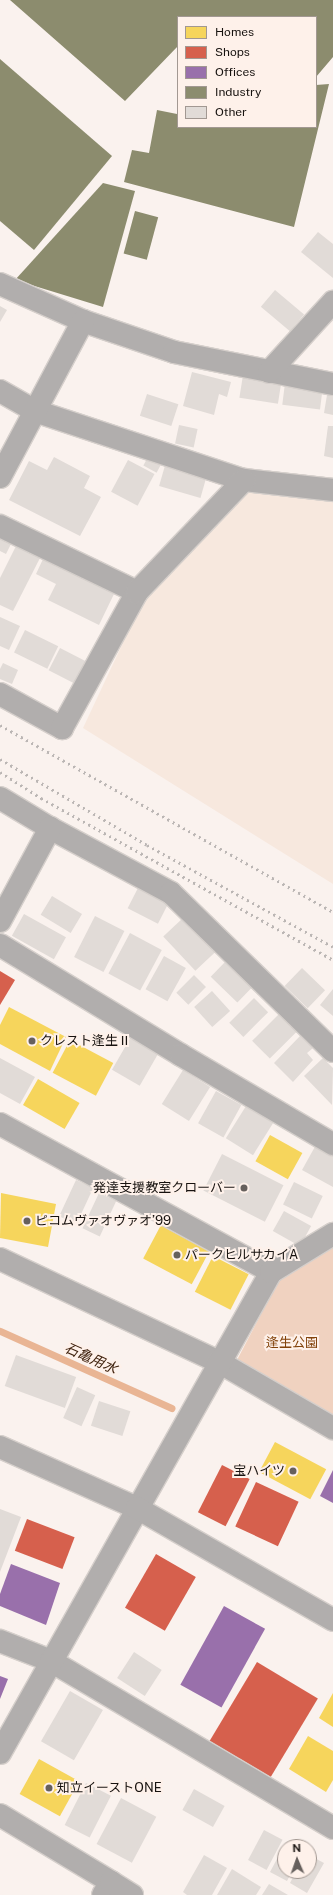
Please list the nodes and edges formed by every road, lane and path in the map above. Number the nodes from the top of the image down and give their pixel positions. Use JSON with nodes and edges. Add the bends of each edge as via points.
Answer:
{"nodes":[{"id":1,"x":0,"y":284,"type":"edge"},
{"id":2,"x":333,"y":302,"type":"edge"},
{"id":3,"x":82,"y":321,"type":"junction"},
{"id":4,"x":270,"y":372,"type":"junction"},
{"id":5,"x":333,"y":384,"type":"edge"},
{"id":6,"x":0,"y":392,"type":"edge"},
{"id":7,"x":36,"y":411,"type":"junction"},
{"id":8,"x":0,"y":477,"type":"edge"},
{"id":9,"x":244,"y":480,"type":"junction"},
{"id":10,"x":333,"y":490,"type":"edge"},
{"id":11,"x":0,"y":526,"type":"edge"},
{"id":12,"x":137,"y":592,"type":"junction"},
{"id":13,"x":0,"y":694,"type":"edge"},
{"id":14,"x":0,"y":798,"type":"edge"},
{"id":15,"x":50,"y":828,"type":"junction"},
{"id":16,"x":0,"y":921,"type":"edge"},
{"id":17,"x":0,"y":945,"type":"edge"},
{"id":18,"x":333,"y":1051,"type":"edge"},
{"id":19,"x":0,"y":1124,"type":"edge"},
{"id":20,"x":333,"y":1144,"type":"edge"},
{"id":21,"x":333,"y":1234,"type":"edge"},
{"id":22,"x":0,"y":1259,"type":"edge"},
{"id":23,"x":271,"y":1272,"type":"junction"},
{"id":24,"x":219,"y":1362,"type":"junction"},
{"id":25,"x":333,"y":1428,"type":"edge"},
{"id":26,"x":0,"y":1447,"type":"edge"},
{"id":27,"x":137,"y":1508,"type":"junction"},
{"id":28,"x":333,"y":1620,"type":"edge"},
{"id":29,"x":0,"y":1641,"type":"edge"},
{"id":30,"x":51,"y":1661,"type":"junction"},
{"id":31,"x":0,"y":1753,"type":"edge"},
{"id":32,"x":0,"y":1815,"type":"edge"},
{"id":33,"x":333,"y":1828,"type":"edge"},
{"id":34,"x":107,"y":1888,"type":"edge"},
{"id":35,"x":132,"y":1895,"type":"edge"}],
"edges":[{"from":1,"to":3,"type":"street"},
{"from":2,"to":4,"type":"street"},
{"from":3,"to":4,"type":"street","via":[[174,352]]},
{"from":3,"to":7,"type":"street"},
{"from":4,"to":5,"type":"street"},
{"from":6,"to":7,"type":"street"},
{"from":7,"to":8,"type":"street"},
{"from":7,"to":9,"type":"street"},
{"from":9,"to":10,"type":"street"},
{"from":9,"to":12,"type":"street"},
{"from":11,"to":12,"type":"street"},
{"from":12,"to":13,"type":"street","via":[[62,728]]},
{"from":14,"to":15,"type":"street"},
{"from":15,"to":16,"type":"street"},
{"from":15,"to":18,"type":"street","via":[[171,893]]},
{"from":17,"to":20,"type":"street"},
{"from":19,"to":23,"type":"street"},
{"from":21,"to":23,"type":"street"},
{"from":22,"to":24,"type":"street"},
{"from":23,"to":24,"type":"street"},
{"from":24,"to":25,"type":"street"},
{"from":24,"to":27,"type":"street"},
{"from":26,"to":27,"type":"street"},
{"from":27,"to":28,"type":"street"},
{"from":27,"to":30,"type":"street"},
{"from":29,"to":30,"type":"street"},
{"from":30,"to":31,"type":"street"},
{"from":30,"to":33,"type":"street"},
{"from":32,"to":34,"type":"street"},
{"from":34,"to":35,"type":"street"}]}
